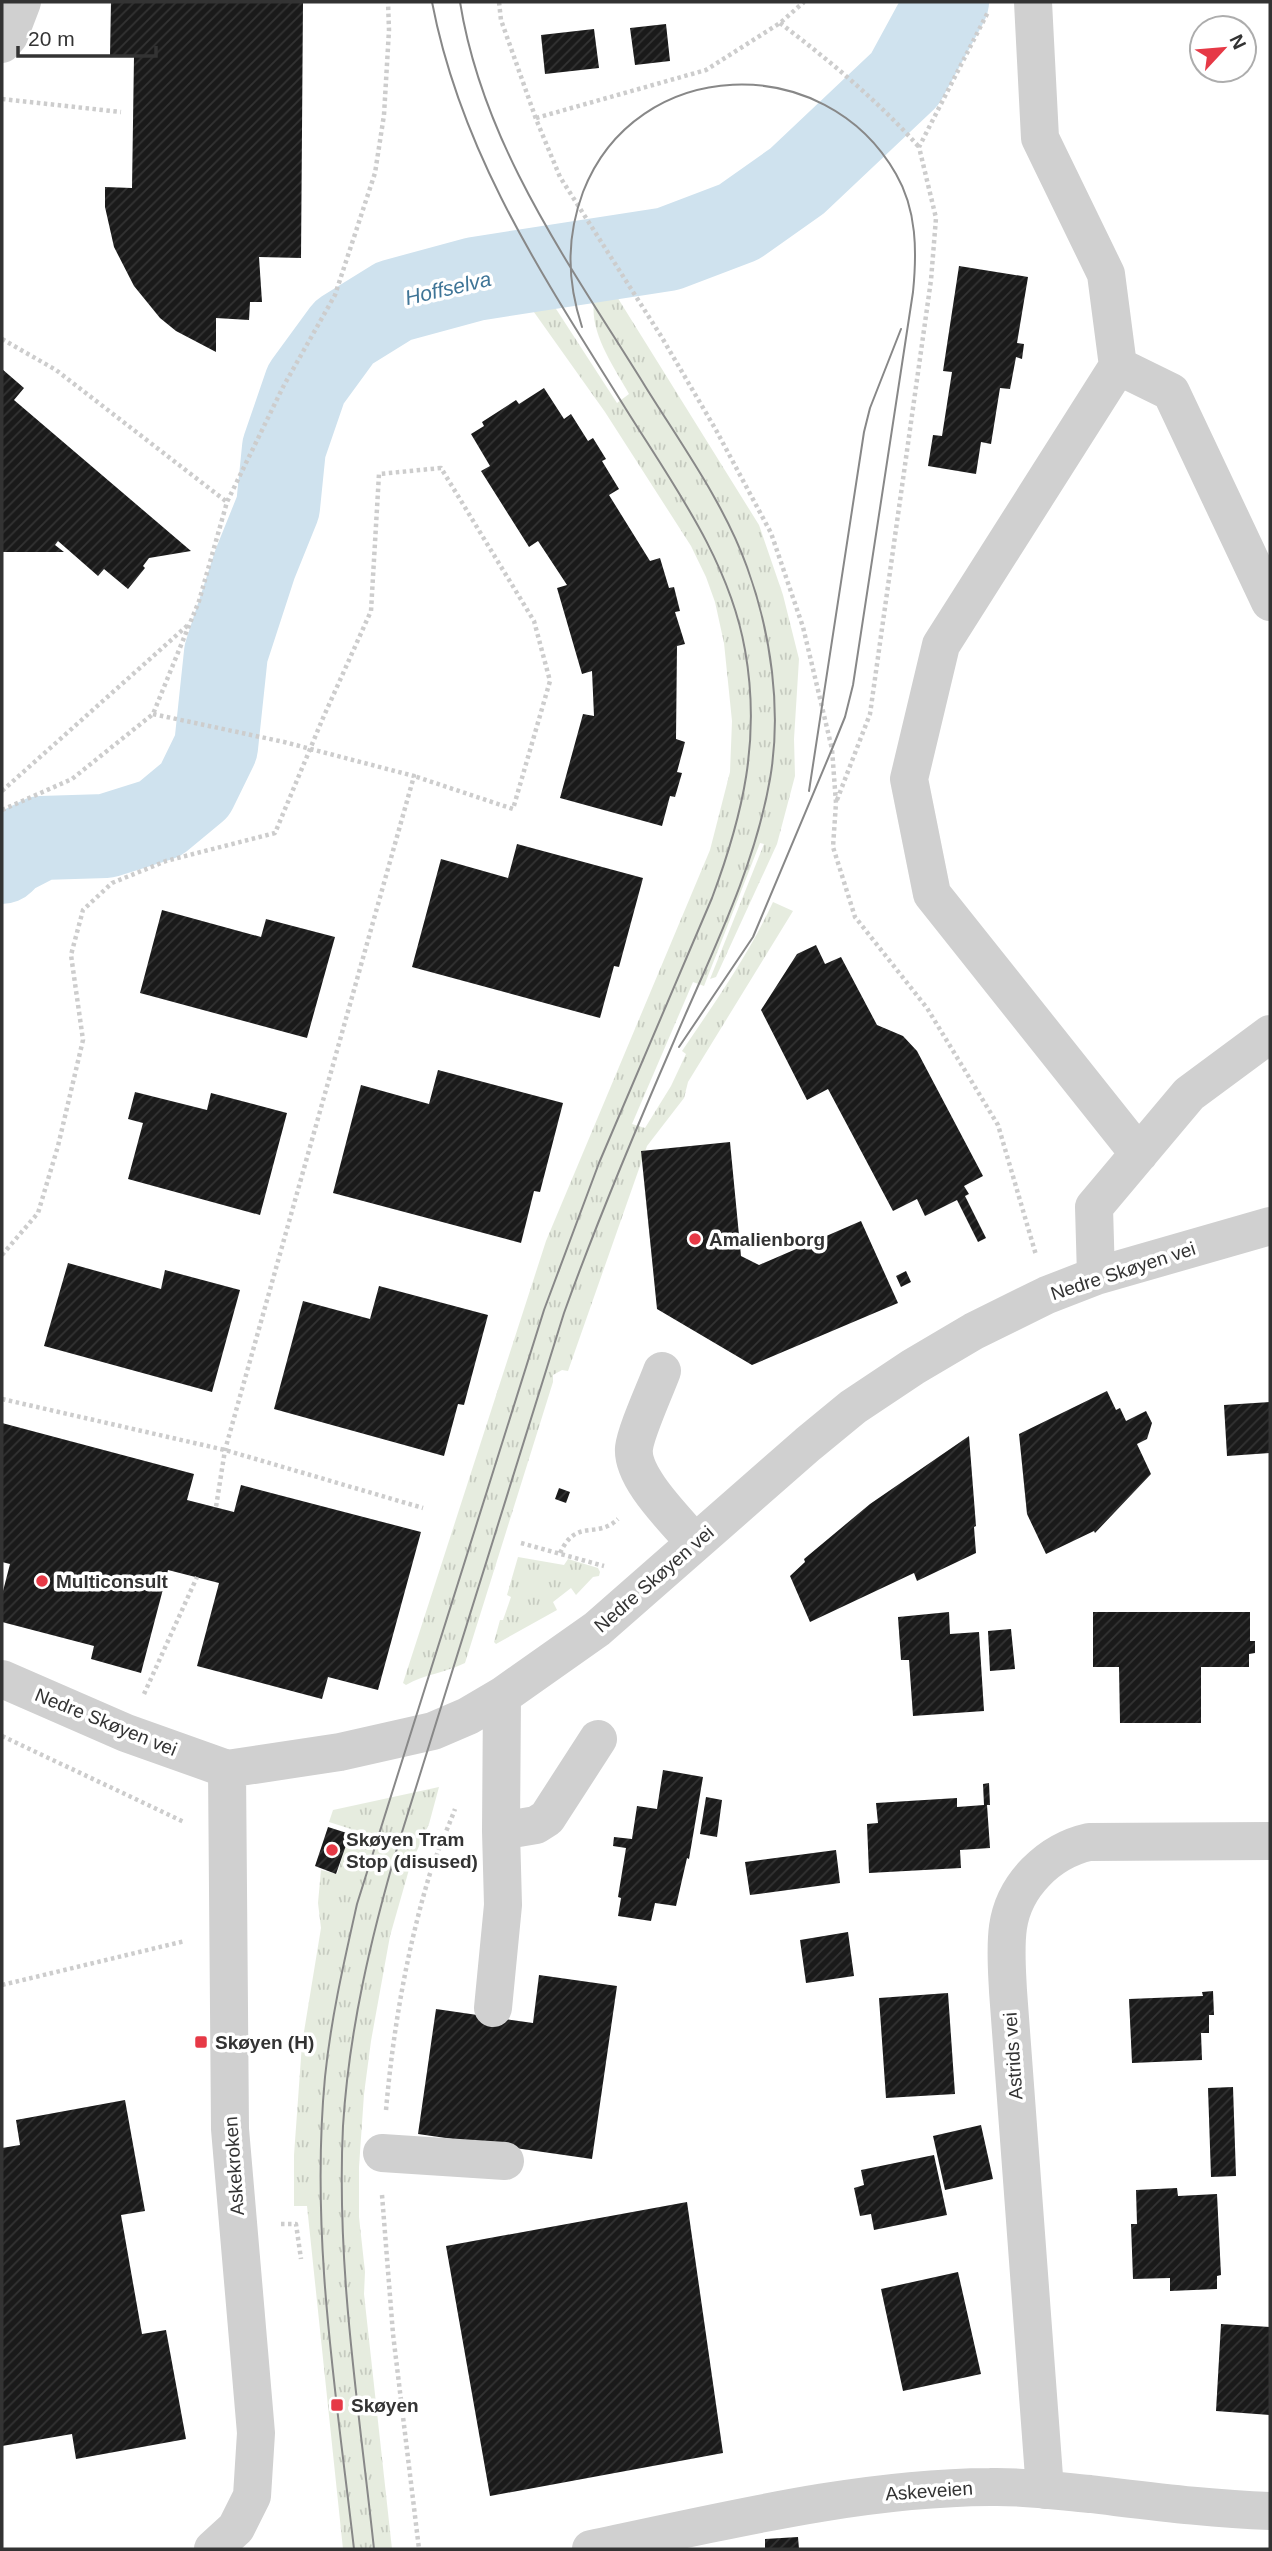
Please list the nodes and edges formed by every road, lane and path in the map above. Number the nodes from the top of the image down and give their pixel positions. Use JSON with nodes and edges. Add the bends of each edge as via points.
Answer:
{"nodes":[{"id":1,"x":22,"y":2,"type":"edge"},
{"id":2,"x":388,"y":2,"type":"edge"},
{"id":3,"x":499,"y":2,"type":"edge"},
{"id":4,"x":804,"y":2,"type":"edge"},
{"id":5,"x":993,"y":2,"type":"edge"},
{"id":6,"x":1033,"y":2,"type":"edge"},
{"id":7,"x":780,"y":23,"type":"junction"},
{"id":8,"x":2,"y":44,"type":"edge"},
{"id":9,"x":2,"y":99,"type":"edge"},
{"id":10,"x":121,"y":112,"type":"dead end"},
{"id":11,"x":536,"y":118,"type":"junction"},
{"id":12,"x":919,"y":148,"type":"junction"},
{"id":13,"x":2,"y":339,"type":"edge"},
{"id":14,"x":1118,"y":366,"type":"junction"},
{"id":15,"x":227,"y":502,"type":"junction"},
{"id":16,"x":1270,"y":602,"type":"edge"},
{"id":17,"x":189,"y":625,"type":"junction"},
{"id":18,"x":153,"y":714,"type":"junction"},
{"id":19,"x":311,"y":749,"type":"junction"},
{"id":20,"x":414,"y":776,"type":"junction"},
{"id":21,"x":2,"y":791,"type":"edge"},
{"id":22,"x":836,"y":803,"type":"junction"},
{"id":23,"x":2,"y":810,"type":"edge"},
{"id":24,"x":1270,"y":1034,"type":"edge"},
{"id":25,"x":1139,"y":1154,"type":"junction"},
{"id":26,"x":1270,"y":1226,"type":"edge"},
{"id":27,"x":2,"y":1255,"type":"edge"},
{"id":28,"x":1096,"y":1276,"type":"junction"},
{"id":29,"x":1048,"y":1295,"type":"junction"},
{"id":30,"x":662,"y":1371,"type":"dead end"},
{"id":31,"x":2,"y":1399,"type":"edge"},
{"id":32,"x":225,"y":1450,"type":"junction"},
{"id":33,"x":645,"y":1481,"type":"junction"},
{"id":34,"x":216,"y":1507,"type":"dead end"},
{"id":35,"x":423,"y":1508,"type":"dead end"},
{"id":36,"x":521,"y":1543,"type":"dead end"},
{"id":37,"x":695,"y":1543,"type":"junction"},
{"id":38,"x":559,"y":1553,"type":"junction"},
{"id":39,"x":197,"y":1577,"type":"dead end"},
{"id":40,"x":633,"y":1597,"type":"junction"},
{"id":41,"x":2,"y":1679,"type":"edge"},
{"id":42,"x":502,"y":1696,"type":"junction"},
{"id":43,"x":126,"y":1733,"type":"junction"},
{"id":44,"x":2,"y":1736,"type":"edge"},
{"id":45,"x":598,"y":1739,"type":"dead end"},
{"id":46,"x":228,"y":1769,"type":"junction"},
{"id":47,"x":456,"y":1807,"type":"dead end"},
{"id":48,"x":229,"y":1825,"type":"junction"},
{"id":49,"x":501,"y":1831,"type":"junction"},
{"id":50,"x":1270,"y":1841,"type":"edge"},
{"id":51,"x":228,"y":1931,"type":"junction"},
{"id":52,"x":2,"y":1985,"type":"edge"},
{"id":53,"x":493,"y":2008,"type":"dead end"},
{"id":54,"x":382,"y":2153,"type":"junction"},
{"id":55,"x":505,"y":2161,"type":"dead end"},
{"id":56,"x":1045,"y":2490,"type":"junction"},
{"id":57,"x":1270,"y":2511,"type":"edge"},
{"id":58,"x":213,"y":2549,"type":"edge"},
{"id":59,"x":419,"y":2549,"type":"edge"},
{"id":60,"x":591,"y":2549,"type":"edge"}],
"edges":[{"from":1,"to":8,"type":"street"},
{"from":2,"to":15,"type":"path","via":[[384,115],[375,173],[335,295],[283,387]]},
{"from":3,"to":11,"type":"path","via":[[501,20]]},
{"from":4,"to":7,"type":"path"},
{"from":5,"to":12,"type":"path"},
{"from":6,"to":14,"type":"street","via":[[1040,138],[1106,274]]},
{"from":7,"to":11,"type":"path","via":[[706,70]]},
{"from":7,"to":12,"type":"path","via":[[830,61]]},
{"from":9,"to":10,"type":"path"},
{"from":11,"to":22,"type":"path","via":[[560,177],[661,336],[771,533],[803,626],[832,750]]},
{"from":12,"to":22,"type":"path","via":[[936,218],[931,280],[870,713]]},
{"from":13,"to":15,"type":"path","via":[[56,370]]},
{"from":14,"to":16,"type":"street","via":[[1171,393]]},
{"from":14,"to":25,"type":"street","via":[[941,645],[909,779],[932,894]]},
{"from":15,"to":17,"type":"path"},
{"from":17,"to":18,"type":"path"},
{"from":17,"to":21,"type":"path"},
{"from":18,"to":19,"type":"path"},
{"from":18,"to":23,"type":"path","via":[[72,779]]},
{"from":19,"to":20,"type":"path"},
{"from":19,"to":20,"type":"path","via":[[371,611],[379,474],[441,468],[534,621],[550,681],[513,808]]},
{"from":19,"to":27,"type":"path","via":[[275,833],[166,861],[113,883],[83,910],[71,956],[83,1041],[38,1213]]},
{"from":20,"to":32,"type":"path"},
{"from":22,"to":29,"type":"path","via":[[833,848],[855,917],[926,1008],[998,1125]]},
{"from":24,"to":25,"type":"street","via":[[1189,1094]]},
{"from":25,"to":28,"type":"street","via":[[1094,1207]]},
{"from":26,"to":28,"type":"street","name":"Nedre Skøyen vei"},
{"from":28,"to":29,"type":"street","name":"Nedre Skøyen vei"},
{"from":29,"to":37,"type":"street","name":"Nedre Skøyen vei","via":[[974,1331],[853,1407]]},
{"from":30,"to":33,"type":"street","via":[[634,1448]]},
{"from":31,"to":32,"type":"path"},
{"from":32,"to":34,"type":"path"},
{"from":32,"to":35,"type":"path"},
{"from":33,"to":37,"type":"street"},
{"from":33,"to":38,"type":"path","via":[[613,1524],[574,1533]]},
{"from":36,"to":38,"type":"path"},
{"from":37,"to":40,"type":"street","name":"Nedre Skøyen vei"},
{"from":38,"to":40,"type":"path","via":[[603,1564]]},
{"from":39,"to":43,"type":"path"},
{"from":40,"to":42,"type":"street","name":"Nedre Skøyen vei","via":[[597,1629]]},
{"from":41,"to":43,"type":"street","name":"Nedre Skøyen vei"},
{"from":42,"to":46,"type":"street","name":"Nedre Skøyen vei","via":[[432,1731],[340,1752]]},
{"from":42,"to":49,"type":"street"},
{"from":43,"to":46,"type":"street","name":"Nedre Skøyen vei"},
{"from":44,"to":48,"type":"path","via":[[190,1825]]},
{"from":45,"to":49,"type":"street","via":[[547,1818],[536,1825]]},
{"from":46,"to":48,"type":"street","name":"Askekroken"},
{"from":47,"to":54,"type":"path","via":[[429,1877],[400,1994]]},
{"from":48,"to":51,"type":"street","name":"Askekroken"},
{"from":49,"to":53,"type":"street","via":[[503,1905]]},
{"from":50,"to":56,"type":"street","name":"Astrids vei","via":[[1081,1844],[1046,1861],[1015,1901],[1008,1925],[1008,1991]]},
{"from":51,"to":52,"type":"path"},
{"from":51,"to":58,"type":"street","name":"Askekroken","via":[[230,2129],[256,2433],[252,2496],[236,2528]]},
{"from":54,"to":55,"type":"street"},
{"from":54,"to":59,"type":"path","via":[[392,2321]]},
{"from":56,"to":57,"type":"street","name":"Askeveien"},
{"from":56,"to":60,"type":"street","name":"Askeveien","via":[[917,2489]]}]}
